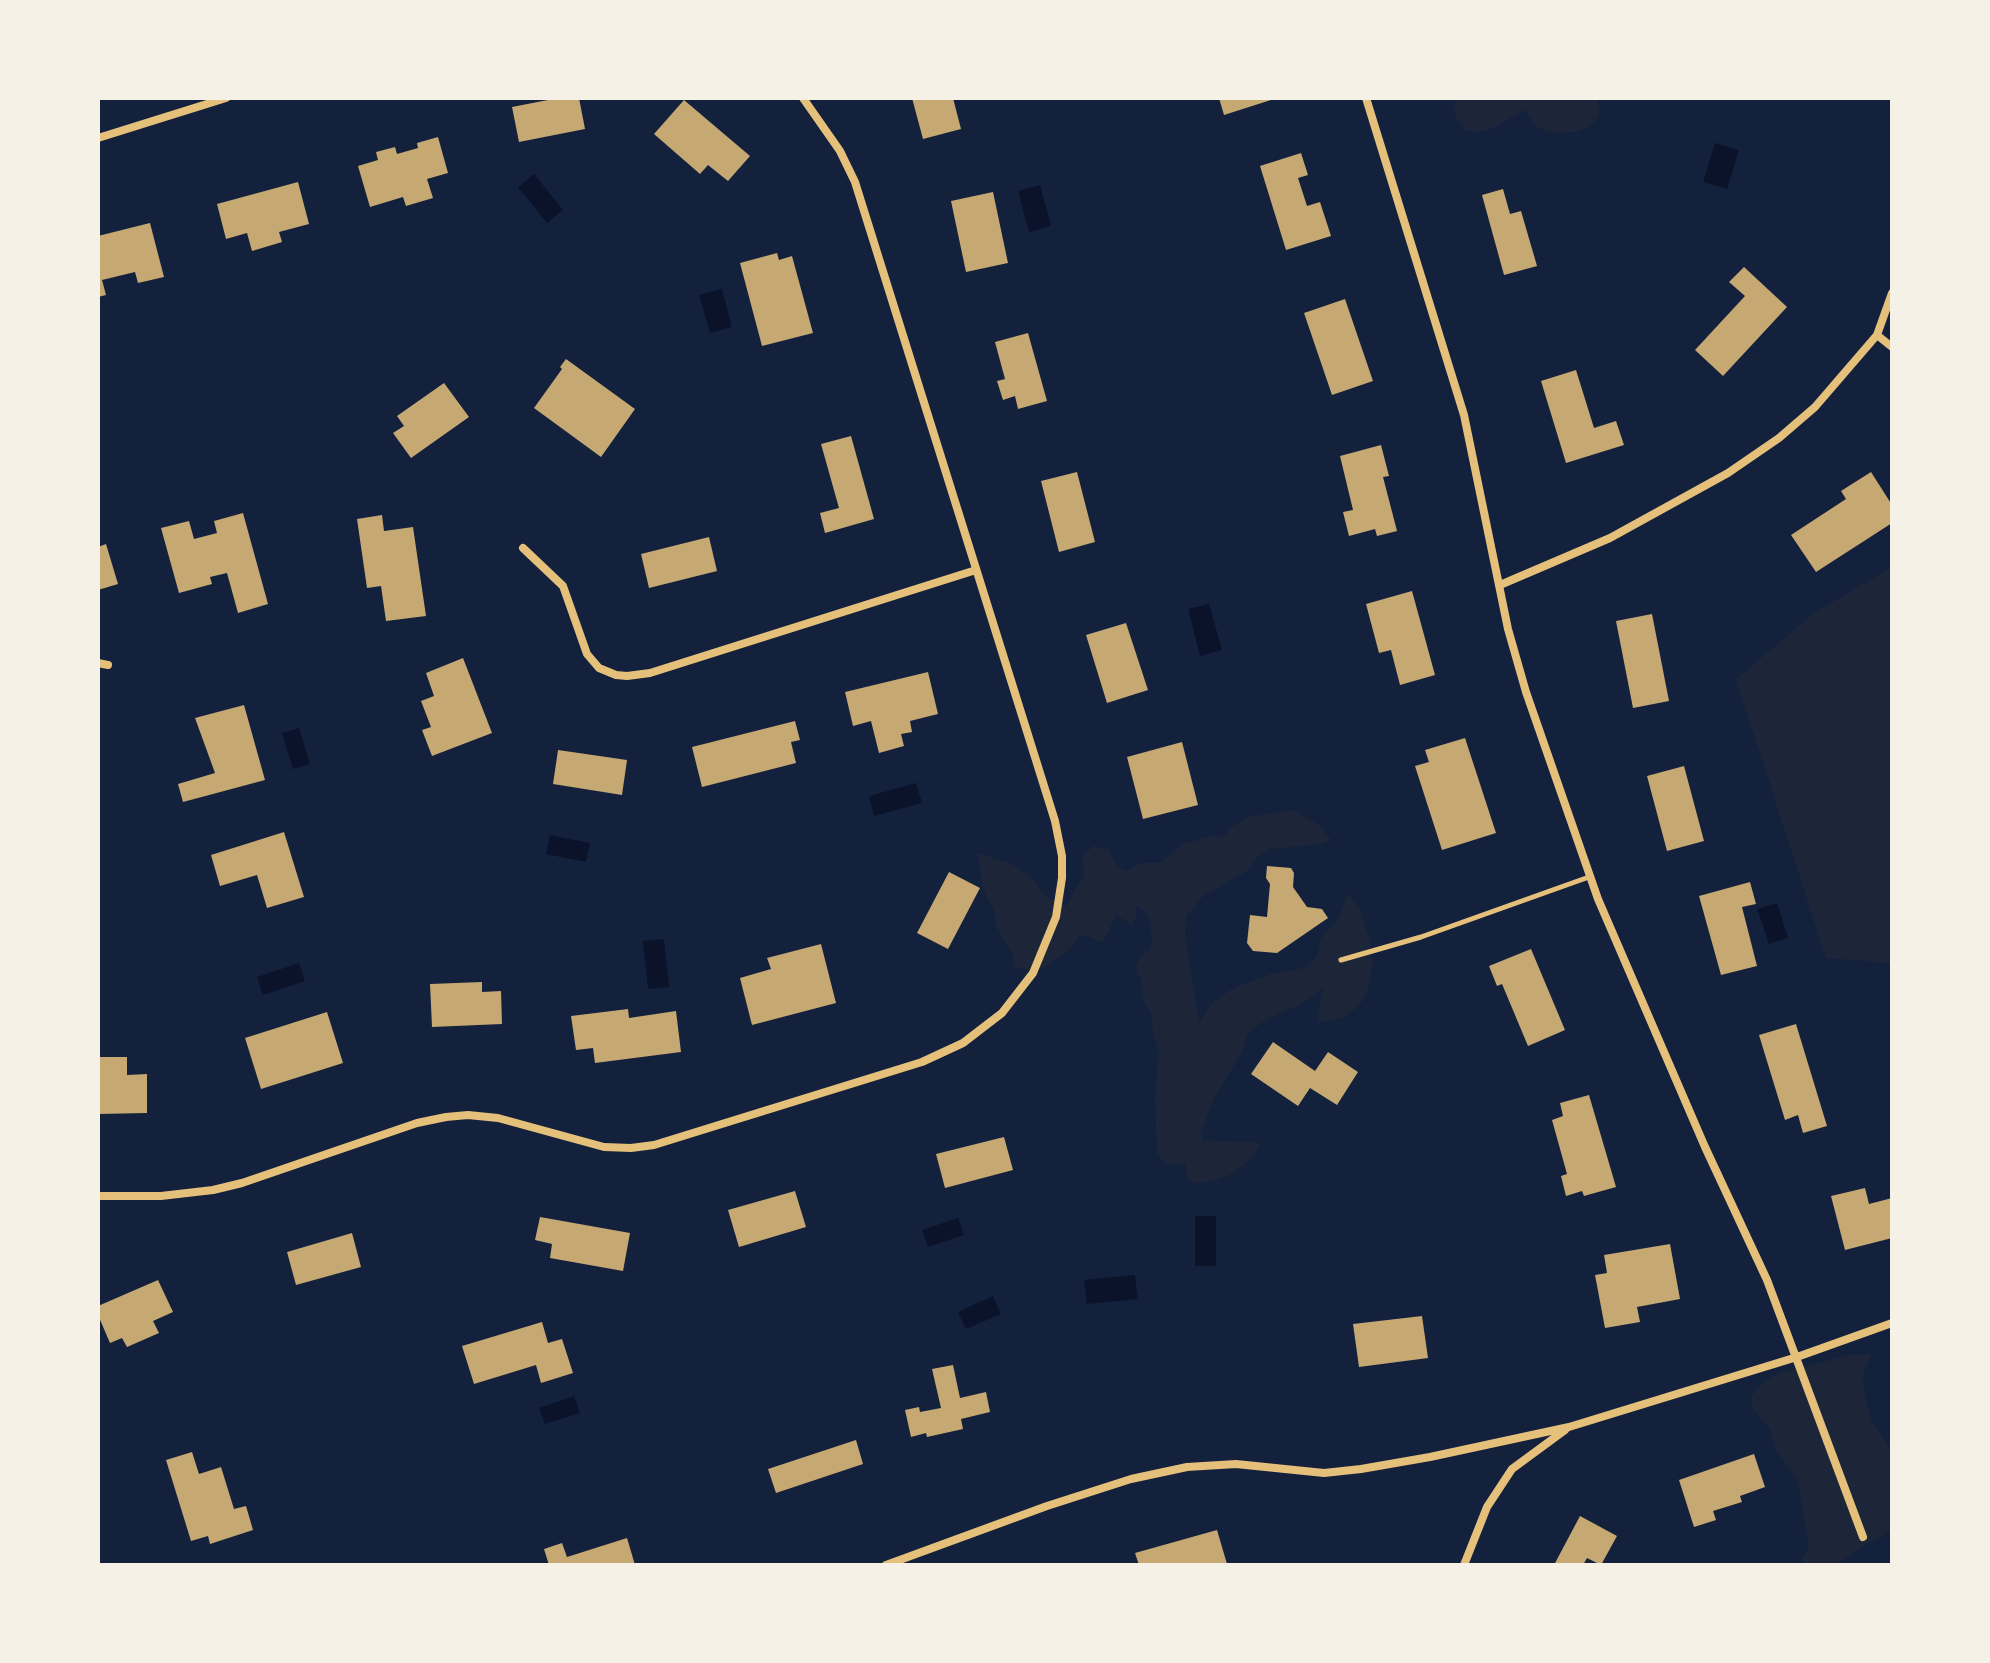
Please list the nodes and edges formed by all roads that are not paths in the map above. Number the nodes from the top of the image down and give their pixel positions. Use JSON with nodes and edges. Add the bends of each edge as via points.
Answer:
{"nodes":[{"id":1,"x":226,"y":98,"type":"edge"},
{"id":2,"x":803,"y":98,"type":"edge"},
{"id":3,"x":1366,"y":98,"type":"edge"},
{"id":4,"x":98,"y":138,"type":"edge"},
{"id":5,"x":1892,"y":293,"type":"edge"},
{"id":6,"x":1877,"y":335,"type":"junction"},
{"id":7,"x":1892,"y":347,"type":"edge"},
{"id":8,"x":523,"y":548,"type":"dead end"},
{"id":9,"x":976,"y":570,"type":"junction"},
{"id":10,"x":1500,"y":585,"type":"junction"},
{"id":11,"x":1590,"y":877,"type":"junction"},
{"id":12,"x":1341,"y":960,"type":"dead end"},
{"id":13,"x":98,"y":1196,"type":"edge"},
{"id":14,"x":1892,"y":1323,"type":"edge"},
{"id":15,"x":1797,"y":1357,"type":"junction"},
{"id":16,"x":1569,"y":1427,"type":"junction"},
{"id":17,"x":1863,"y":1537,"type":"dead end"},
{"id":18,"x":886,"y":1565,"type":"edge"},
{"id":19,"x":1464,"y":1565,"type":"edge"}],
"edges":[{"from":1,"to":4,"type":"street"},
{"from":2,"to":9,"type":"street","via":[[855,182]]},
{"from":3,"to":10,"type":"street","via":[[1464,415]]},
{"from":5,"to":6,"type":"street"},
{"from":6,"to":7,"type":"street"},
{"from":6,"to":10,"type":"street","via":[[1815,407],[1728,473],[1610,538]]},
{"from":8,"to":9,"type":"street","via":[[563,586],[587,654],[599,668],[627,676]]},
{"from":9,"to":13,"type":"street","via":[[1055,821],[1062,878],[1056,917],[1033,973],[1002,1013],[963,1043],[922,1062],[654,1145],[604,1147],[498,1118],[446,1117],[213,1190]]},
{"from":10,"to":11,"type":"street","via":[[1526,692]]},
{"from":11,"to":12,"type":"lane"},
{"from":11,"to":15,"type":"street"},
{"from":14,"to":15,"type":"street"},
{"from":15,"to":16,"type":"street"},
{"from":15,"to":17,"type":"street"},
{"from":16,"to":18,"type":"street","via":[[1361,1469],[1324,1473],[1236,1464],[1173,1470],[1047,1506]]},
{"from":16,"to":19,"type":"street","via":[[1512,1469],[1487,1507]]}]}
